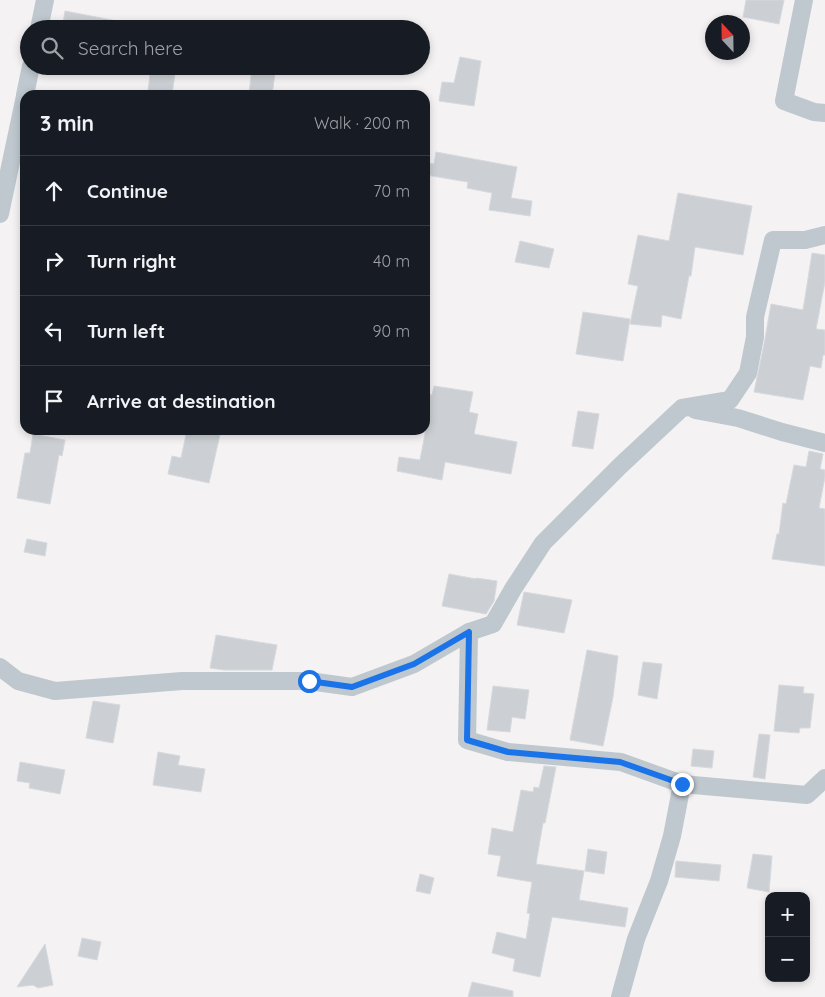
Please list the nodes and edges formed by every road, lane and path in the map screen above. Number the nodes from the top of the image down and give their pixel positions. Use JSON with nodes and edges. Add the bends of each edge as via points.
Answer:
{"nodes":[{"id":1,"x":44,"y":0,"type":"edge"},
{"id":2,"x":804,"y":0,"type":"edge"},
{"id":3,"x":41,"y":20,"type":"edge"},
{"id":4,"x":29,"y":75,"type":"edge"},
{"id":5,"x":26,"y":90,"type":"edge"},
{"id":6,"x":825,"y":113,"type":"edge"},
{"id":7,"x":20,"y":119,"type":"edge"},
{"id":8,"x":0,"y":214,"type":"edge"},
{"id":9,"x":825,"y":235,"type":"edge"},
{"id":10,"x":682,"y":408,"type":"junction"},
{"id":11,"x":825,"y":443,"type":"edge"},
{"id":12,"x":469,"y":632,"type":"junction"},
{"id":13,"x":0,"y":667,"type":"edge"},
{"id":14,"x":825,"y":778,"type":"edge"},
{"id":15,"x":682,"y":784,"type":"junction"},
{"id":16,"x":620,"y":997,"type":"edge"}],
"edges":[{"from":1,"to":3,"type":"street"},
{"from":2,"to":6,"type":"street","via":[[784,101]]},
{"from":4,"to":5,"type":"street"},
{"from":7,"to":8,"type":"street"},
{"from":9,"to":10,"type":"street","via":[[805,240],[773,240],[755,317],[748,374],[730,400]]},
{"from":10,"to":11,"type":"street","via":[[738,418]]},
{"from":10,"to":12,"type":"street","via":[[543,543],[493,624]]},
{"from":12,"to":13,"type":"street","via":[[414,664],[352,687],[309,681],[182,682],[55,691],[18,681]]},
{"from":12,"to":15,"type":"street","via":[[467,740],[508,752],[620,762]]},
{"from":14,"to":15,"type":"street","via":[[807,795]]},
{"from":15,"to":16,"type":"street","via":[[670,845],[636,939]]}]}
